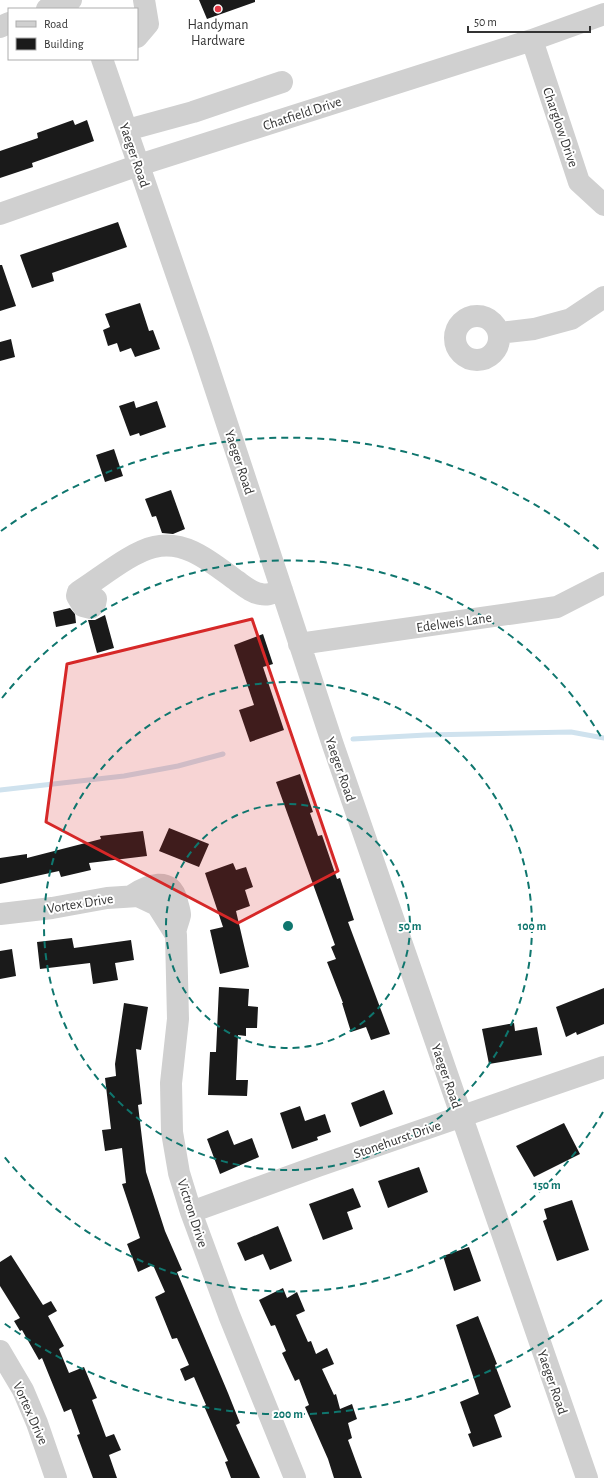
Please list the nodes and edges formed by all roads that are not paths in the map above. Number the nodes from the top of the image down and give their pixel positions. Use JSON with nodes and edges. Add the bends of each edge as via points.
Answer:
{"nodes":[{"id":1,"x":71,"y":0,"type":"edge"},
{"id":2,"x":144,"y":0,"type":"edge"},
{"id":3,"x":50,"y":8,"type":"edge"},
{"id":4,"x":604,"y":14,"type":"edge"},
{"id":5,"x":138,"y":36,"type":"edge"},
{"id":6,"x":532,"y":40,"type":"junction"},
{"id":7,"x":102,"y":60,"type":"edge"},
{"id":8,"x":282,"y":82,"type":"dead end"},
{"id":9,"x":126,"y":130,"type":"junction"},
{"id":10,"x":138,"y":165,"type":"junction"},
{"id":11,"x":604,"y":205,"type":"edge"},
{"id":12,"x":0,"y":214,"type":"edge"},
{"id":13,"x":604,"y":297,"type":"edge"},
{"id":14,"x":499,"y":333,"type":"dead end"},
{"id":15,"x":604,"y":583,"type":"edge"},
{"id":16,"x":84,"y":589,"type":"dead end"},
{"id":17,"x":282,"y":590,"type":"junction"},
{"id":18,"x":299,"y":644,"type":"junction"},
{"id":19,"x":131,"y":896,"type":"junction"},
{"id":20,"x":0,"y":914,"type":"edge"},
{"id":21,"x":175,"y":933,"type":"junction"},
{"id":22,"x":604,"y":1067,"type":"edge"},
{"id":23,"x":461,"y":1118,"type":"junction"},
{"id":24,"x":191,"y":1212,"type":"junction"},
{"id":25,"x":0,"y":1351,"type":"edge"},
{"id":26,"x":56,"y":1478,"type":"edge"},
{"id":27,"x":295,"y":1478,"type":"edge"},
{"id":28,"x":586,"y":1478,"type":"edge"}],
"edges":[{"from":1,"to":3,"type":"street"},
{"from":2,"to":5,"type":"street","via":[[148,24]]},
{"from":4,"to":6,"type":"street","name":"Chatfield Drive"},
{"from":6,"to":10,"type":"street","name":"Chatfield Drive"},
{"from":6,"to":11,"type":"street","name":"Charglow Drive","via":[[579,182]]},
{"from":7,"to":9,"type":"street","name":"Yaeger Road"},
{"from":8,"to":9,"type":"street","via":[[193,112]]},
{"from":9,"to":10,"type":"street","name":"Yaeger Road"},
{"from":10,"to":12,"type":"street","name":"Chatfield Drive"},
{"from":10,"to":17,"type":"street","name":"Yaeger Road"},
{"from":13,"to":14,"type":"street","via":[[571,318],[534,329]]},
{"from":15,"to":18,"type":"street","name":"Edelweis Lane","via":[[557,606]]},
{"from":16,"to":17,"type":"street","via":[[127,559],[152,547],[170,544],[199,554],[256,593],[267,594]]},
{"from":17,"to":18,"type":"street","name":"Yaeger Road"},
{"from":18,"to":23,"type":"street","name":"Yaeger Road"},
{"from":19,"to":20,"type":"street","name":"Vortex Drive"},
{"from":19,"to":21,"type":"street","name":"Vortex Drive","via":[[138,896],[157,905]]},
{"from":19,"to":21,"type":"street","name":"Victron Drive","via":[[143,887],[165,885],[176,896],[180,914]]},
{"from":21,"to":24,"type":"street","name":"Victron Drive","via":[[178,1019],[171,1083],[172,1132],[179,1173]]},
{"from":22,"to":23,"type":"street","name":"Stonehurst Drive"},
{"from":23,"to":24,"type":"street","name":"Stonehurst Drive"},
{"from":23,"to":28,"type":"street","name":"Yaeger Road"},
{"from":24,"to":27,"type":"street","name":"Victron Drive","via":[[229,1315]]},
{"from":25,"to":26,"type":"street","name":"Vortex Drive","via":[[23,1390]]}]}
